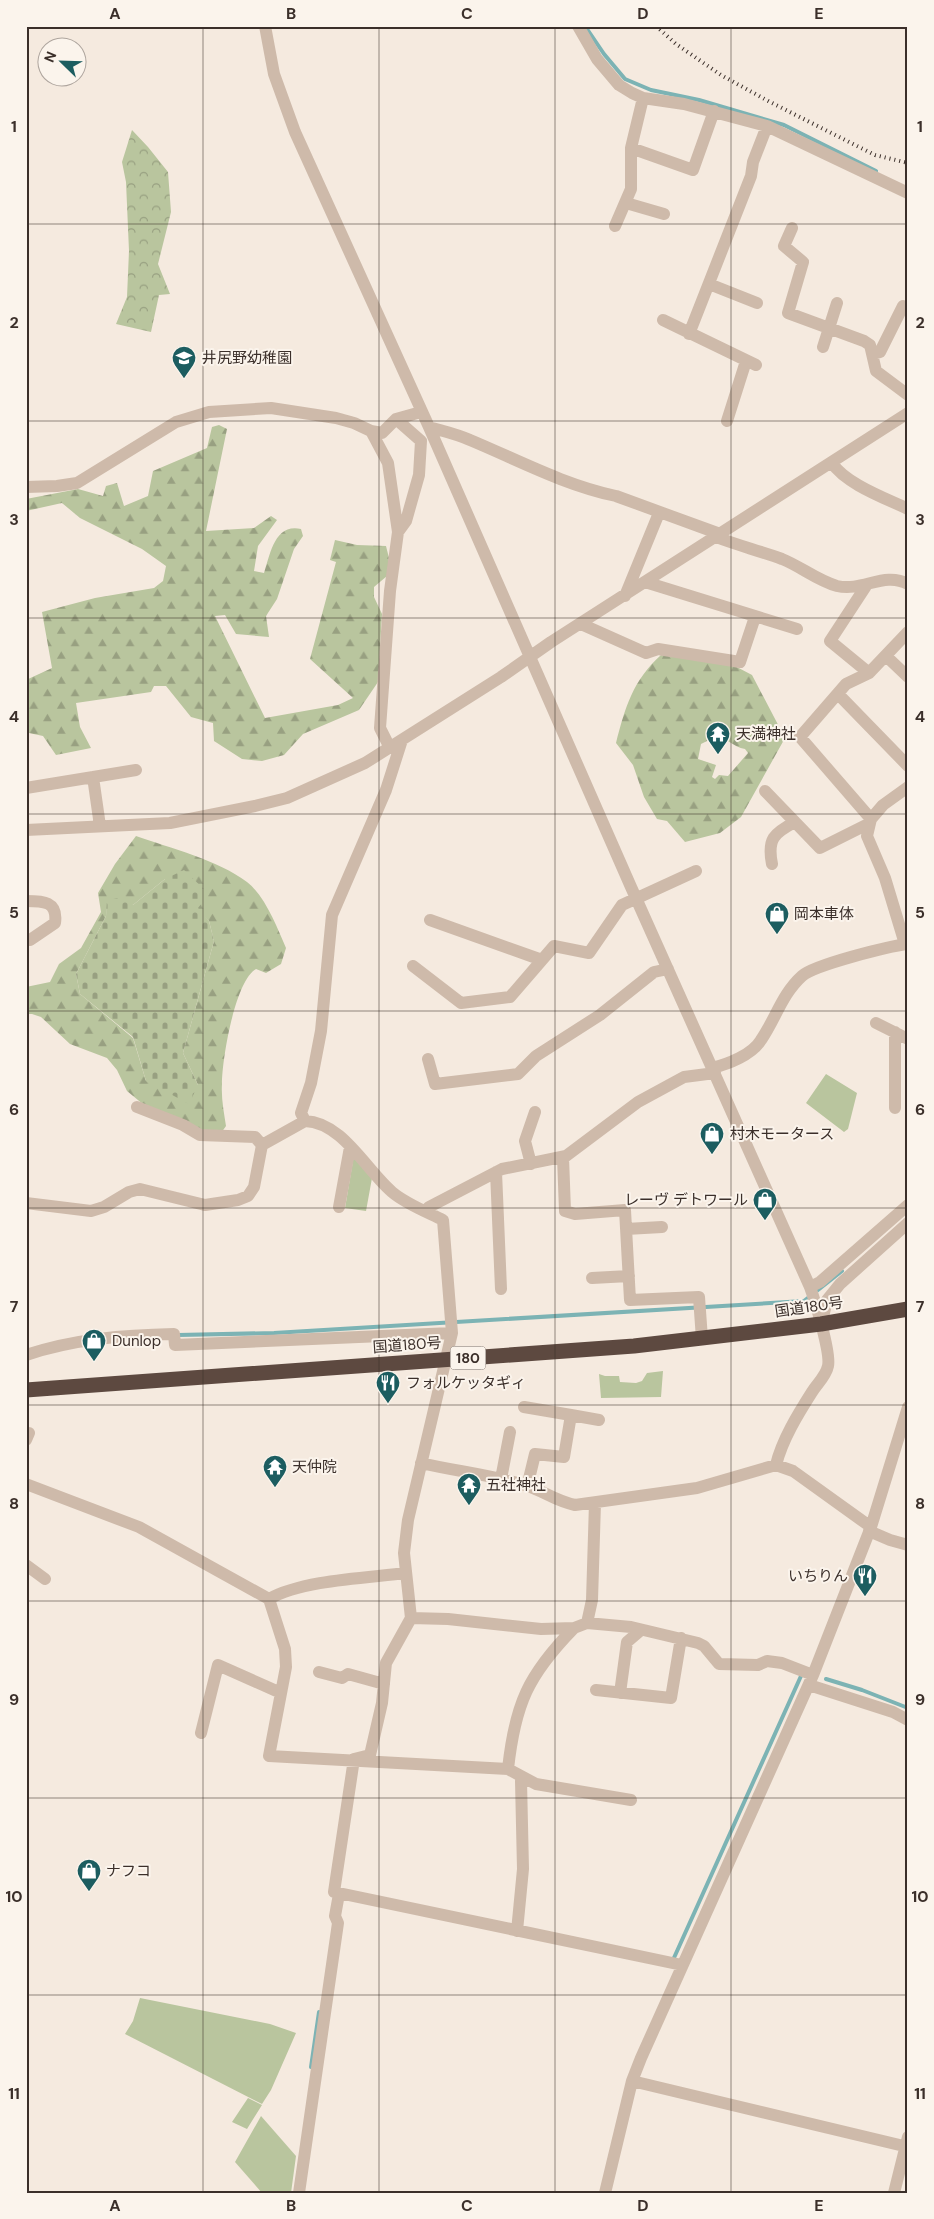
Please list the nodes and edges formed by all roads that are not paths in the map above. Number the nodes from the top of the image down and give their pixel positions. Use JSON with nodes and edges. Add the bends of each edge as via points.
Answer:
{"nodes":[{"id":1,"x":265,"y":26,"type":"edge"},
{"id":2,"x":578,"y":26,"type":"edge"},
{"id":3,"x":643,"y":98,"type":"junction"},
{"id":4,"x":714,"y":111,"type":"junction"},
{"id":5,"x":767,"y":126,"type":"junction"},
{"id":6,"x":631,"y":148,"type":"junction"},
{"id":7,"x":908,"y":193,"type":"edge"},
{"id":8,"x":626,"y":204,"type":"junction"},
{"id":9,"x":664,"y":214,"type":"dead end"},
{"id":10,"x":615,"y":226,"type":"dead end"},
{"id":11,"x":792,"y":228,"type":"dead end"},
{"id":12,"x":709,"y":284,"type":"junction"},
{"id":13,"x":757,"y":303,"type":"dead end"},
{"id":14,"x":837,"y":303,"type":"dead end"},
{"id":15,"x":902,"y":306,"type":"dead end"},
{"id":16,"x":663,"y":320,"type":"dead end"},
{"id":17,"x":829,"y":328,"type":"junction"},
{"id":18,"x":689,"y":334,"type":"junction"},
{"id":19,"x":824,"y":347,"type":"dead end"},
{"id":20,"x":873,"y":354,"type":"junction"},
{"id":21,"x":908,"y":395,"type":"edge"},
{"id":22,"x":421,"y":412,"type":"junction"},
{"id":23,"x":908,"y":413,"type":"edge"},
{"id":24,"x":396,"y":419,"type":"junction"},
{"id":25,"x":727,"y":421,"type":"dead end"},
{"id":26,"x":429,"y":426,"type":"junction"},
{"id":27,"x":371,"y":431,"type":"junction"},
{"id":28,"x":832,"y":463,"type":"junction"},
{"id":29,"x":26,"y":487,"type":"edge"},
{"id":30,"x":908,"y":509,"type":"edge"},
{"id":31,"x":659,"y":513,"type":"junction"},
{"id":32,"x":398,"y":532,"type":"junction"},
{"id":33,"x":718,"y":536,"type":"junction"},
{"id":34,"x":645,"y":582,"type":"junction"},
{"id":35,"x":908,"y":584,"type":"edge"},
{"id":36,"x":866,"y":586,"type":"junction"},
{"id":37,"x":625,"y":596,"type":"junction"},
{"id":38,"x":754,"y":617,"type":"junction"},
{"id":39,"x":581,"y":624,"type":"junction"},
{"id":40,"x":797,"y":630,"type":"dead end"},
{"id":41,"x":908,"y":632,"type":"edge"},
{"id":42,"x":886,"y":656,"type":"junction"},
{"id":43,"x":530,"y":657,"type":"junction"},
{"id":44,"x":869,"y":673,"type":"junction"},
{"id":45,"x":908,"y":677,"type":"edge"},
{"id":46,"x":838,"y":694,"type":"junction"},
{"id":47,"x":402,"y":740,"type":"junction"},
{"id":48,"x":390,"y":748,"type":"junction"},
{"id":49,"x":908,"y":766,"type":"edge"},
{"id":50,"x":136,"y":770,"type":"dead end"},
{"id":51,"x":93,"y":777,"type":"junction"},
{"id":52,"x":908,"y":787,"type":"edge"},
{"id":53,"x":26,"y":788,"type":"edge"},
{"id":54,"x":765,"y":791,"type":"dead end"},
{"id":55,"x":871,"y":821,"type":"junction"},
{"id":56,"x":796,"y":822,"type":"junction"},
{"id":57,"x":100,"y":826,"type":"junction"},
{"id":58,"x":26,"y":830,"type":"edge"},
{"id":59,"x":772,"y":864,"type":"dead end"},
{"id":60,"x":696,"y":871,"type":"dead end"},
{"id":61,"x":636,"y":898,"type":"junction"},
{"id":62,"x":26,"y":901,"type":"edge"},
{"id":63,"x":430,"y":920,"type":"dead end"},
{"id":64,"x":30,"y":940,"type":"dead end"},
{"id":65,"x":906,"y":944,"type":"edge"},
{"id":66,"x":542,"y":960,"type":"junction"},
{"id":67,"x":413,"y":966,"type":"dead end"},
{"id":68,"x":668,"y":969,"type":"junction"},
{"id":69,"x":876,"y":1023,"type":"dead end"},
{"id":70,"x":895,"y":1032,"type":"junction"},
{"id":71,"x":908,"y":1039,"type":"edge"},
{"id":72,"x":428,"y":1059,"type":"dead end"},
{"id":73,"x":714,"y":1071,"type":"junction"},
{"id":74,"x":137,"y":1107,"type":"dead end"},
{"id":75,"x":894,"y":1108,"type":"dead end"},
{"id":76,"x":535,"y":1112,"type":"dead end"},
{"id":77,"x":305,"y":1121,"type":"junction"},
{"id":78,"x":262,"y":1145,"type":"junction"},
{"id":79,"x":350,"y":1148,"type":"junction"},
{"id":80,"x":563,"y":1157,"type":"junction"},
{"id":81,"x":531,"y":1164,"type":"junction"},
{"id":82,"x":496,"y":1172,"type":"junction"},
{"id":83,"x":26,"y":1203,"type":"edge"},
{"id":84,"x":908,"y":1205,"type":"edge"},
{"id":85,"x":339,"y":1207,"type":"dead end"},
{"id":86,"x":425,"y":1211,"type":"junction"},
{"id":87,"x":908,"y":1223,"type":"edge"},
{"id":88,"x":662,"y":1227,"type":"dead end"},
{"id":89,"x":626,"y":1229,"type":"junction"},
{"id":90,"x":629,"y":1276,"type":"junction"},
{"id":91,"x":592,"y":1278,"type":"dead end"},
{"id":92,"x":501,"y":1289,"type":"dead end"},
{"id":93,"x":812,"y":1293,"type":"junction"},
{"id":94,"x":908,"y":1309,"type":"edge"},
{"id":95,"x":821,"y":1324,"type":"junction"},
{"id":96,"x":452,"y":1333,"type":"junction"},
{"id":97,"x":702,"y":1339,"type":"junction"},
{"id":98,"x":26,"y":1355,"type":"edge"},
{"id":99,"x":447,"y":1360,"type":"junction"},
{"id":100,"x":26,"y":1390,"type":"edge"},
{"id":101,"x":524,"y":1407,"type":"dead end"},
{"id":102,"x":908,"y":1407,"type":"edge"},
{"id":103,"x":571,"y":1415,"type":"junction"},
{"id":104,"x":599,"y":1420,"type":"dead end"},
{"id":105,"x":510,"y":1432,"type":"dead end"},
{"id":106,"x":421,"y":1464,"type":"junction"},
{"id":107,"x":776,"y":1465,"type":"junction"},
{"id":108,"x":501,"y":1479,"type":"junction"},
{"id":109,"x":26,"y":1484,"type":"edge"},
{"id":110,"x":525,"y":1485,"type":"junction"},
{"id":111,"x":595,"y":1503,"type":"junction"},
{"id":112,"x":870,"y":1529,"type":"junction"},
{"id":113,"x":908,"y":1545,"type":"edge"},
{"id":114,"x":26,"y":1566,"type":"edge"},
{"id":115,"x":406,"y":1573,"type":"junction"},
{"id":116,"x":45,"y":1579,"type":"dead end"},
{"id":117,"x":269,"y":1599,"type":"junction"},
{"id":118,"x":411,"y":1618,"type":"junction"},
{"id":119,"x":587,"y":1623,"type":"junction"},
{"id":120,"x":574,"y":1628,"type":"junction"},
{"id":121,"x":641,"y":1630,"type":"junction"},
{"id":122,"x":680,"y":1638,"type":"junction"},
{"id":123,"x":319,"y":1672,"type":"dead end"},
{"id":124,"x":811,"y":1680,"type":"junction"},
{"id":125,"x":384,"y":1684,"type":"junction"},
{"id":126,"x":596,"y":1690,"type":"dead end"},
{"id":127,"x":281,"y":1693,"type":"junction"},
{"id":128,"x":620,"y":1693,"type":"junction"},
{"id":129,"x":908,"y":1720,"type":"edge"},
{"id":130,"x":201,"y":1733,"type":"dead end"},
{"id":131,"x":354,"y":1759,"type":"junction"},
{"id":132,"x":508,"y":1769,"type":"junction"},
{"id":133,"x":523,"y":1777,"type":"junction"},
{"id":134,"x":631,"y":1800,"type":"dead end"},
{"id":135,"x":339,"y":1894,"type":"junction"},
{"id":136,"x":518,"y":1928,"type":"junction"},
{"id":137,"x":682,"y":1965,"type":"junction"},
{"id":138,"x":632,"y":2081,"type":"junction"},
{"id":139,"x":907,"y":2144,"type":"edge"},
{"id":140,"x":299,"y":2193,"type":"edge"},
{"id":141,"x":605,"y":2193,"type":"edge"},
{"id":142,"x":894,"y":2193,"type":"edge"}],
"edges":[{"from":1,"to":22,"type":"street","via":[[274,74],[295,132]]},
{"from":2,"to":3,"type":"street","via":[[597,59],[619,85]]},
{"from":3,"to":4,"type":"street"},
{"from":3,"to":6,"type":"street"},
{"from":4,"to":5,"type":"street"},
{"from":4,"to":6,"type":"street","via":[[693,170]]},
{"from":5,"to":7,"type":"street"},
{"from":5,"to":12,"type":"street"},
{"from":6,"to":8,"type":"street","via":[[631,189]]},
{"from":8,"to":9,"type":"street"},
{"from":8,"to":10,"type":"street"},
{"from":11,"to":17,"type":"street","via":[[784,246],[803,262],[788,313]]},
{"from":12,"to":13,"type":"street"},
{"from":12,"to":18,"type":"street"},
{"from":14,"to":17,"type":"street"},
{"from":15,"to":20,"type":"street","via":[[880,352]]},
{"from":16,"to":18,"type":"street"},
{"from":17,"to":19,"type":"street"},
{"from":17,"to":20,"type":"street","via":[[864,340]]},
{"from":18,"to":25,"type":"street","via":[[751,363]]},
{"from":20,"to":21,"type":"street","via":[[876,371]]},
{"from":22,"to":24,"type":"street"},
{"from":22,"to":26,"type":"street"},
{"from":23,"to":28,"type":"street"},
{"from":24,"to":27,"type":"street","via":[[382,433]]},
{"from":24,"to":32,"type":"street","via":[[421,441],[419,475],[406,521]]},
{"from":26,"to":31,"type":"street","via":[[468,439],[534,470]]},
{"from":26,"to":43,"type":"street"},
{"from":27,"to":29,"type":"street","via":[[354,422],[271,408],[209,412],[176,422],[77,483]]},
{"from":27,"to":32,"type":"street","via":[[388,463]]},
{"from":28,"to":30,"type":"street","via":[[864,488]]},
{"from":28,"to":33,"type":"street"},
{"from":31,"to":33,"type":"street"},
{"from":31,"to":37,"type":"street"},
{"from":32,"to":48,"type":"street","via":[[390,591],[380,728]]},
{"from":33,"to":34,"type":"street"},
{"from":33,"to":36,"type":"street","via":[[782,559],[836,586]]},
{"from":34,"to":37,"type":"street"},
{"from":34,"to":38,"type":"street"},
{"from":35,"to":36,"type":"street","via":[[889,578]]},
{"from":36,"to":44,"type":"street","via":[[830,641]]},
{"from":37,"to":39,"type":"street"},
{"from":38,"to":39,"type":"street","via":[[740,662],[658,649],[646,654]]},
{"from":38,"to":40,"type":"street"},
{"from":39,"to":43,"type":"street"},
{"from":41,"to":42,"type":"street"},
{"from":42,"to":44,"type":"street"},
{"from":42,"to":45,"type":"street"},
{"from":43,"to":47,"type":"street"},
{"from":43,"to":61,"type":"street"},
{"from":44,"to":46,"type":"street","via":[[846,684]]},
{"from":46,"to":49,"type":"street"},
{"from":46,"to":55,"type":"street","via":[[800,737]]},
{"from":47,"to":48,"type":"street"},
{"from":47,"to":77,"type":"street","via":[[386,790],[332,915],[321,1031],[311,1084],[301,1113]]},
{"from":48,"to":57,"type":"street","via":[[343,774],[272,802],[170,823]]},
{"from":50,"to":51,"type":"street"},
{"from":51,"to":53,"type":"street"},
{"from":51,"to":57,"type":"street"},
{"from":52,"to":55,"type":"street","via":[[883,805]]},
{"from":54,"to":56,"type":"street"},
{"from":55,"to":56,"type":"street","via":[[820,848]]},
{"from":55,"to":65,"type":"street","via":[[867,836],[885,878]]},
{"from":56,"to":59,"type":"street","via":[[776,833],[769,850]]},
{"from":57,"to":58,"type":"street"},
{"from":60,"to":61,"type":"street"},
{"from":61,"to":66,"type":"street","via":[[622,905],[588,953],[554,946]]},
{"from":61,"to":68,"type":"street"},
{"from":62,"to":64,"type":"street","via":[[46,901],[56,916],[55,923]]},
{"from":63,"to":66,"type":"street"},
{"from":65,"to":73,"type":"street","via":[[856,955],[804,974],[785,994],[761,1042]]},
{"from":66,"to":67,"type":"street","via":[[510,997],[461,1003]]},
{"from":68,"to":72,"type":"street","via":[[654,972],[600,1015],[536,1056],[518,1074],[435,1084]]},
{"from":68,"to":73,"type":"street"},
{"from":69,"to":70,"type":"street"},
{"from":70,"to":71,"type":"street"},
{"from":70,"to":75,"type":"street"},
{"from":73,"to":80,"type":"street","via":[[684,1077],[638,1102]]},
{"from":73,"to":93,"type":"street"},
{"from":74,"to":78,"type":"street","via":[[200,1135],[255,1137]]},
{"from":76,"to":81,"type":"street","via":[[525,1141]]},
{"from":77,"to":78,"type":"street"},
{"from":77,"to":79,"type":"street","via":[[332,1130]]},
{"from":78,"to":83,"type":"street","via":[[254,1187],[248,1196],[238,1200],[205,1205],[140,1189],[90,1211]]},
{"from":79,"to":85,"type":"street"},
{"from":79,"to":86,"type":"street","via":[[393,1193]]},
{"from":80,"to":81,"type":"street"},
{"from":80,"to":89,"type":"street","via":[[565,1211],[575,1214],[625,1210]]},
{"from":81,"to":82,"type":"street"},
{"from":82,"to":86,"type":"street"},
{"from":82,"to":92,"type":"street"},
{"from":84,"to":93,"type":"street","via":[[820,1282]]},
{"from":86,"to":96,"type":"street","via":[[443,1220]]},
{"from":87,"to":95,"type":"street","via":[[832,1292]]},
{"from":88,"to":89,"type":"street"},
{"from":89,"to":90,"type":"street"},
{"from":90,"to":91,"type":"street"},
{"from":90,"to":97,"type":"street","via":[[630,1300],[699,1297]]},
{"from":93,"to":95,"type":"street"},
{"from":94,"to":95,"type":"highway","name":"国道180号","number":"180"},
{"from":95,"to":97,"type":"highway","name":"国道180号","number":"180"},
{"from":95,"to":107,"type":"street","via":[[829,1364],[800,1411]]},
{"from":96,"to":98,"type":"street","via":[[175,1345],[174,1334],[142,1335],[64,1344]]},
{"from":96,"to":99,"type":"street"},
{"from":97,"to":99,"type":"highway","name":"国道180号","number":"180"},
{"from":99,"to":100,"type":"highway","name":"国道180号","number":"180"},
{"from":99,"to":106,"type":"street"},
{"from":101,"to":103,"type":"street"},
{"from":102,"to":112,"type":"street"},
{"from":103,"to":104,"type":"street"},
{"from":103,"to":110,"type":"street","via":[[564,1457],[535,1454]]},
{"from":105,"to":108,"type":"street"},
{"from":106,"to":108,"type":"street"},
{"from":106,"to":115,"type":"street","via":[[408,1520],[404,1553]]},
{"from":107,"to":111,"type":"street","via":[[697,1488]]},
{"from":107,"to":112,"type":"street","via":[[793,1472]]},
{"from":108,"to":110,"type":"street"},
{"from":109,"to":117,"type":"street","via":[[139,1527]]},
{"from":110,"to":111,"type":"street","via":[[559,1502],[575,1505]]},
{"from":111,"to":119,"type":"street","via":[[592,1600]]},
{"from":112,"to":113,"type":"street"},
{"from":112,"to":124,"type":"street"},
{"from":114,"to":116,"type":"street"},
{"from":115,"to":117,"type":"street","via":[[321,1584]]},
{"from":115,"to":118,"type":"street"},
{"from":117,"to":127,"type":"street","via":[[285,1649],[286,1667]]},
{"from":118,"to":120,"type":"street","via":[[448,1618],[541,1629]]},
{"from":118,"to":125,"type":"street","via":[[386,1663]]},
{"from":119,"to":120,"type":"street"},
{"from":119,"to":121,"type":"street"},
{"from":120,"to":132,"type":"street","via":[[549,1654],[527,1690],[511,1735]]},
{"from":121,"to":122,"type":"street"},
{"from":121,"to":128,"type":"street","via":[[627,1642]]},
{"from":122,"to":124,"type":"street","via":[[704,1646],[719,1664],[782,1663]]},
{"from":122,"to":128,"type":"street","via":[[670,1698]]},
{"from":123,"to":125,"type":"street","via":[[342,1678],[348,1674]]},
{"from":124,"to":129,"type":"street"},
{"from":124,"to":137,"type":"street"},
{"from":125,"to":131,"type":"street","via":[[370,1755]]},
{"from":126,"to":128,"type":"street"},
{"from":127,"to":130,"type":"street","via":[[218,1665]]},
{"from":127,"to":131,"type":"street","via":[[269,1756],[310,1760]]},
{"from":131,"to":132,"type":"street","via":[[380,1764]]},
{"from":131,"to":135,"type":"street","via":[[334,1892]]},
{"from":132,"to":133,"type":"street"},
{"from":133,"to":134,"type":"street","via":[[536,1784]]},
{"from":133,"to":136,"type":"street","via":[[523,1868]]},
{"from":135,"to":136,"type":"street"},
{"from":135,"to":140,"type":"street","via":[[335,1916],[338,1923]]},
{"from":136,"to":137,"type":"street"},
{"from":137,"to":138,"type":"street"},
{"from":138,"to":139,"type":"street"},
{"from":138,"to":141,"type":"street"},
{"from":139,"to":142,"type":"street"}]}
